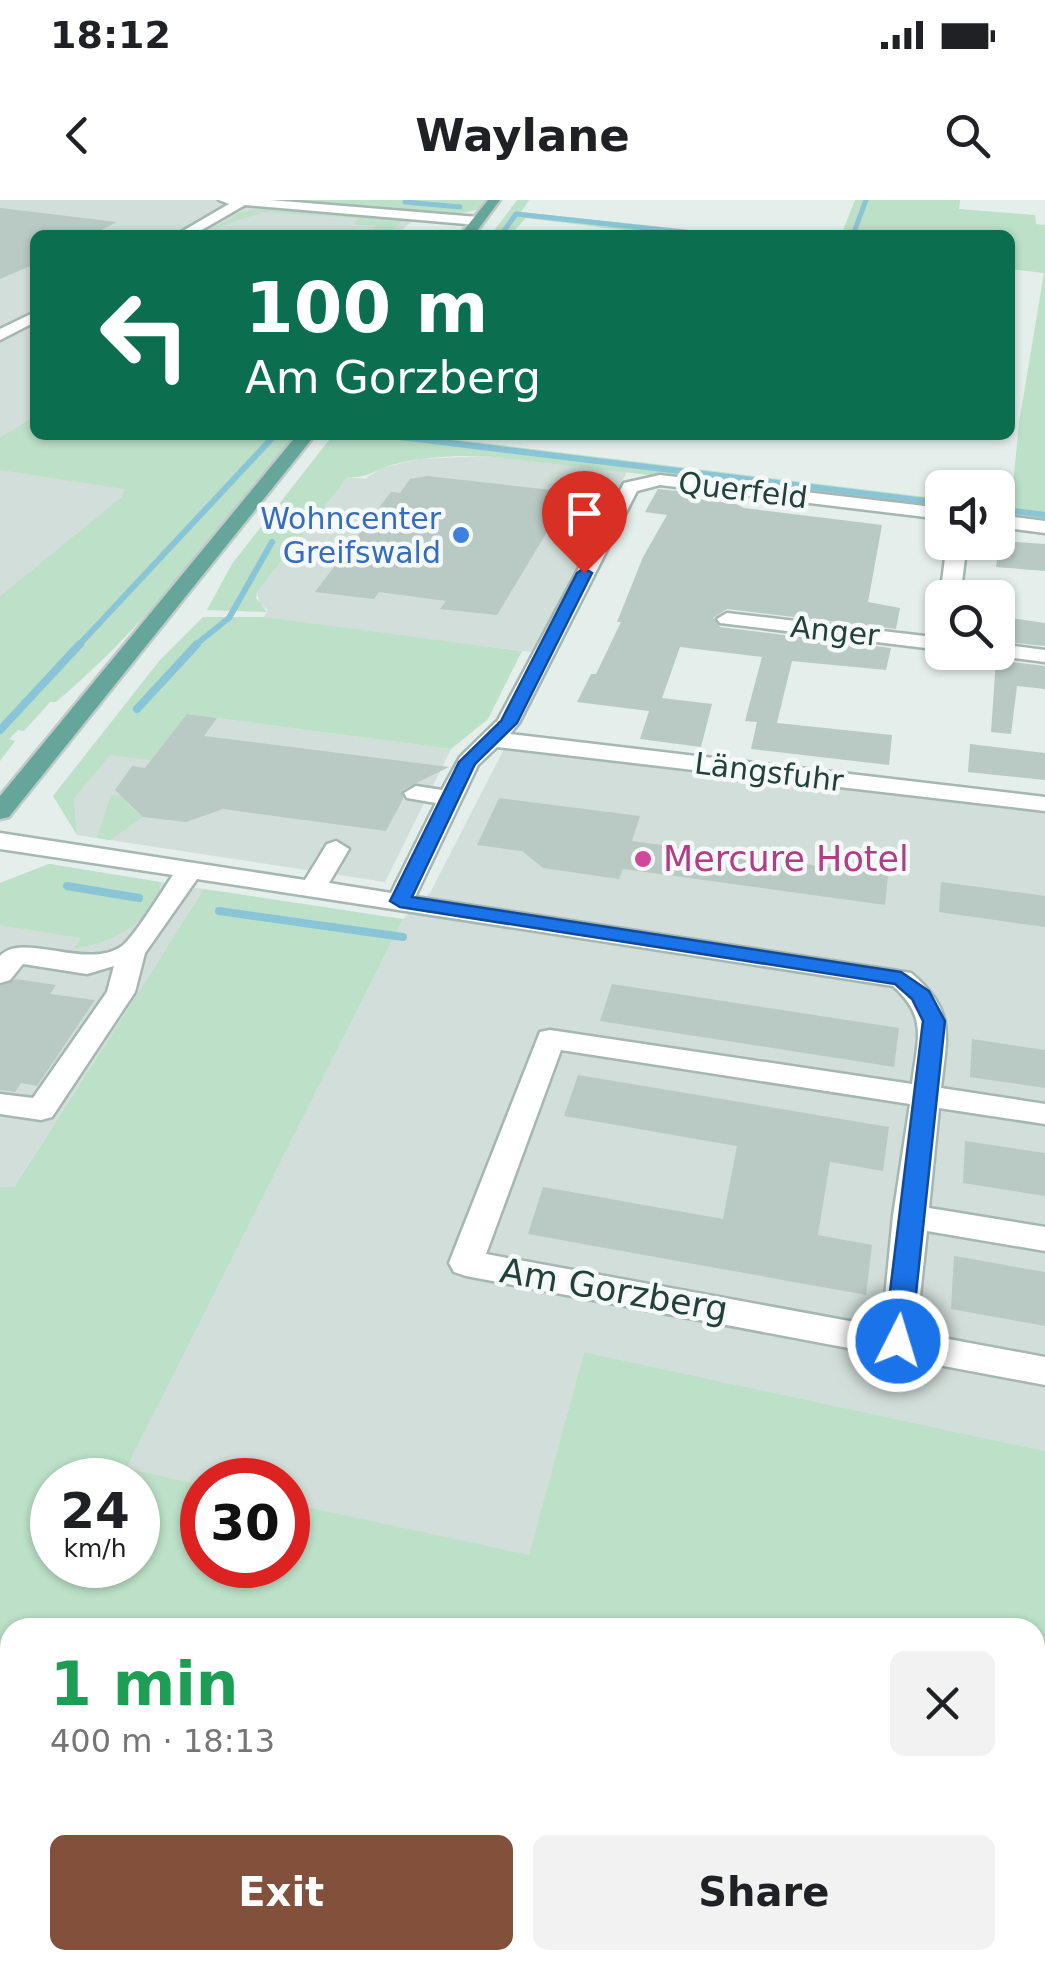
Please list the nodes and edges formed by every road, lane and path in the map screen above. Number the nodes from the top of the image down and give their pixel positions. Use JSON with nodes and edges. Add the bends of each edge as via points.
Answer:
{"nodes":[{"id":1,"x":225,"y":200,"type":"edge"},
{"id":2,"x":494,"y":200,"type":"edge"},
{"id":3,"x":244,"y":201,"type":"edge"},
{"id":4,"x":478,"y":221,"type":"junction"},
{"id":5,"x":192,"y":230,"type":"edge"},
{"id":6,"x":471,"y":230,"type":"edge"},
{"id":7,"x":30,"y":319,"type":"edge"},
{"id":8,"x":0,"y":335,"type":"edge"},
{"id":9,"x":302,"y":440,"type":"edge"},
{"id":10,"x":925,"y":512,"type":"edge"},
{"id":11,"x":1015,"y":523,"type":"edge"},
{"id":12,"x":1045,"y":527,"type":"edge"},
{"id":13,"x":727,"y":619,"type":"dead end"},
{"id":14,"x":522,"y":633,"type":"dead end"},
{"id":15,"x":552,"y":636,"type":"junction"},
{"id":16,"x":925,"y":642,"type":"edge"},
{"id":17,"x":1015,"y":652,"type":"edge"},
{"id":18,"x":1045,"y":656,"type":"edge"},
{"id":19,"x":500,"y":731,"type":"junction"},
{"id":20,"x":416,"y":794,"type":"dead end"},
{"id":21,"x":450,"y":798,"type":"junction"},
{"id":22,"x":1045,"y":804,"type":"edge"},
{"id":23,"x":0,"y":812,"type":"edge"},
{"id":24,"x":0,"y":841,"type":"edge"},
{"id":25,"x":336,"y":850,"type":"dead end"},
{"id":26,"x":190,"y":870,"type":"junction"},
{"id":27,"x":314,"y":888,"type":"junction"},
{"id":28,"x":400,"y":901,"type":"junction"},
{"id":29,"x":131,"y":953,"type":"junction"},
{"id":30,"x":0,"y":974,"type":"edge"},
{"id":31,"x":924,"y":1095,"type":"junction"},
{"id":32,"x":0,"y":1104,"type":"edge"},
{"id":33,"x":1045,"y":1114,"type":"edge"},
{"id":34,"x":909,"y":1216,"type":"junction"},
{"id":35,"x":1045,"y":1239,"type":"edge"},
{"id":36,"x":898,"y":1341,"type":"junction"},
{"id":37,"x":1045,"y":1371,"type":"edge"}],
"edges":[{"from":1,"to":3,"type":"street"},
{"from":2,"to":4,"type":"main road"},
{"from":3,"to":4,"type":"street"},
{"from":3,"to":5,"type":"street"},
{"from":4,"to":6,"type":"main road"},
{"from":7,"to":8,"type":"street"},
{"from":9,"to":23,"type":"main road"},
{"from":10,"to":15,"type":"street","name":"Querfeld","via":[[643,481],[630,486]]},
{"from":11,"to":12,"type":"street"},
{"from":13,"to":16,"type":"street","name":"Anger"},
{"from":14,"to":15,"type":"street"},
{"from":15,"to":19,"type":"street","name":"Querfeld"},
{"from":17,"to":18,"type":"street"},
{"from":19,"to":21,"type":"street","name":"Querfeld","via":[[468,762]]},
{"from":19,"to":22,"type":"street","name":"Längsfuhr"},
{"from":20,"to":21,"type":"street"},
{"from":21,"to":28,"type":"street","name":"Querfeld"},
{"from":24,"to":26,"type":"street"},
{"from":25,"to":27,"type":"street"},
{"from":26,"to":27,"type":"street"},
{"from":26,"to":29,"type":"street"},
{"from":27,"to":28,"type":"street"},
{"from":28,"to":31,"type":"street","via":[[901,979],[921,996],[934,1021]]},
{"from":29,"to":30,"type":"street","via":[[87,965],[16,955]]},
{"from":29,"to":32,"type":"street","via":[[121,992],[41,1110]]},
{"from":31,"to":33,"type":"street"},
{"from":31,"to":34,"type":"street"},
{"from":31,"to":36,"type":"street","name":"Am Gorzberg","via":[[550,1038],[466,1262]]},
{"from":34,"to":35,"type":"street"},
{"from":34,"to":36,"type":"street"},
{"from":36,"to":37,"type":"street","name":"Am Gorzberg"}]}
